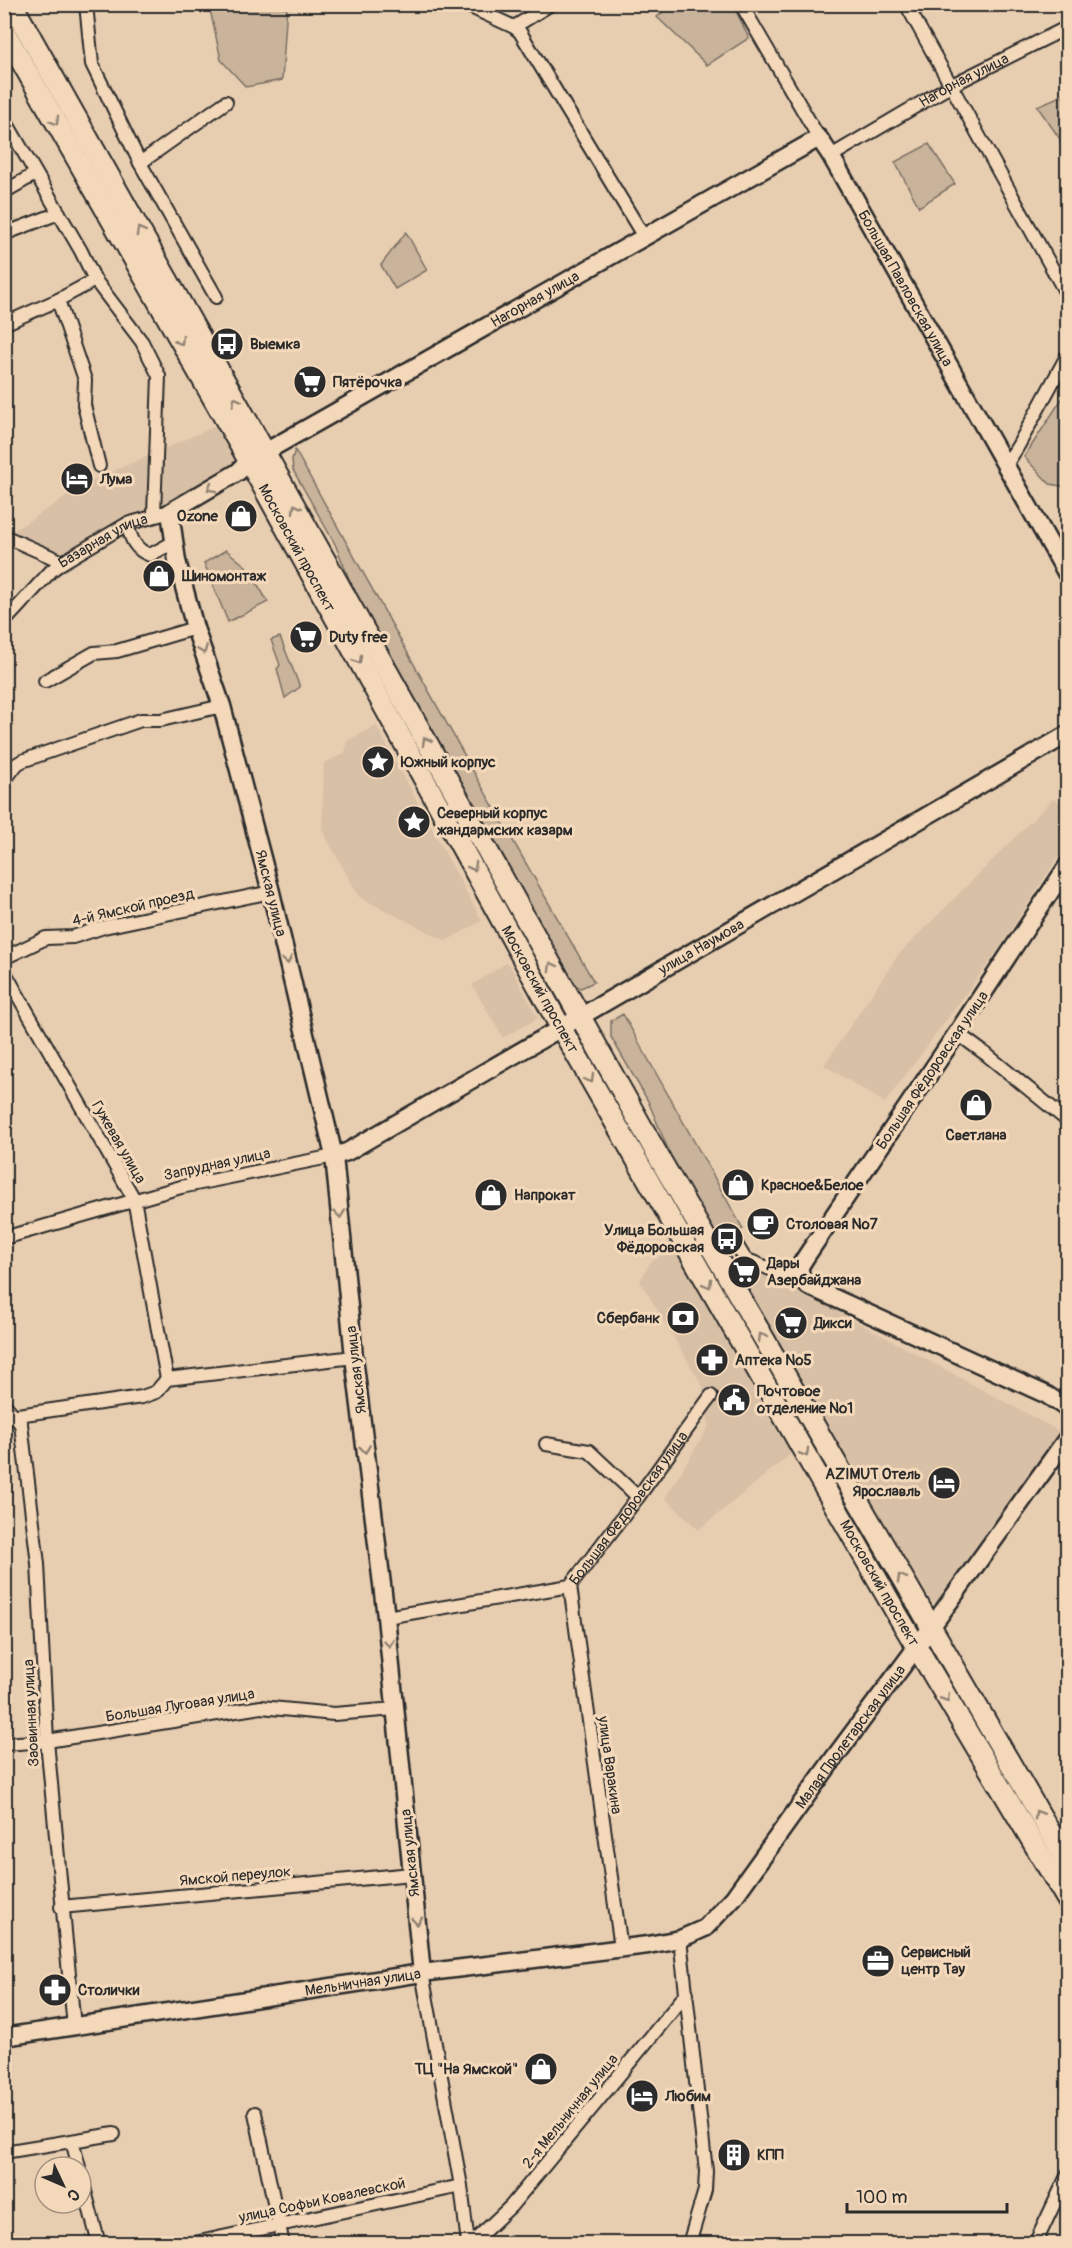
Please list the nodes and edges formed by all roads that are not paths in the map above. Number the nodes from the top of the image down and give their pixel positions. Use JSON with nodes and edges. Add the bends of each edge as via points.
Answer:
{"nodes":[{"id":1,"x":12,"y":4,"type":"edge"},
{"id":2,"x":17,"y":4,"type":"edge"},
{"id":3,"x":86,"y":4,"type":"edge"},
{"id":4,"x":464,"y":4,"type":"edge"},
{"id":5,"x":550,"y":4,"type":"edge"},
{"id":6,"x":741,"y":4,"type":"edge"},
{"id":7,"x":906,"y":4,"type":"edge"},
{"id":8,"x":514,"y":27,"type":"junction"},
{"id":9,"x":1068,"y":27,"type":"edge"},
{"id":10,"x":4,"y":32,"type":"edge"},
{"id":11,"x":4,"y":40,"type":"edge"},
{"id":12,"x":35,"y":44,"type":"junction"},
{"id":13,"x":27,"y":70,"type":"junction"},
{"id":14,"x":950,"y":87,"type":"junction"},
{"id":15,"x":226,"y":102,"type":"dead end"},
{"id":16,"x":6,"y":122,"type":"dead end"},
{"id":17,"x":819,"y":138,"type":"junction"},
{"id":18,"x":831,"y":156,"type":"junction"},
{"id":19,"x":140,"y":164,"type":"junction"},
{"id":20,"x":35,"y":174,"type":"junction"},
{"id":21,"x":4,"y":192,"type":"edge"},
{"id":22,"x":58,"y":213,"type":"junction"},
{"id":23,"x":4,"y":234,"type":"edge"},
{"id":24,"x":645,"y":237,"type":"junction"},
{"id":25,"x":95,"y":280,"type":"junction"},
{"id":26,"x":216,"y":297,"type":"dead end"},
{"id":27,"x":1068,"y":297,"type":"edge"},
{"id":28,"x":58,"y":300,"type":"junction"},
{"id":29,"x":4,"y":324,"type":"edge"},
{"id":30,"x":1068,"y":354,"type":"edge"},
{"id":31,"x":257,"y":457,"type":"junction"},
{"id":32,"x":1006,"y":465,"type":"junction"},
{"id":33,"x":99,"y":466,"type":"dead end"},
{"id":34,"x":170,"y":512,"type":"junction"},
{"id":35,"x":127,"y":524,"type":"junction"},
{"id":36,"x":4,"y":536,"type":"edge"},
{"id":37,"x":174,"y":542,"type":"junction"},
{"id":38,"x":63,"y":562,"type":"junction"},
{"id":39,"x":1068,"y":576,"type":"edge"},
{"id":40,"x":4,"y":622,"type":"edge"},
{"id":41,"x":195,"y":628,"type":"junction"},
{"id":42,"x":45,"y":681,"type":"dead end"},
{"id":43,"x":222,"y":706,"type":"junction"},
{"id":44,"x":1068,"y":734,"type":"edge"},
{"id":45,"x":4,"y":781,"type":"edge"},
{"id":46,"x":1068,"y":865,"type":"edge"},
{"id":47,"x":271,"y":892,"type":"junction"},
{"id":48,"x":4,"y":958,"type":"edge"},
{"id":49,"x":4,"y":971,"type":"edge"},
{"id":50,"x":580,"y":1017,"type":"junction"},
{"id":51,"x":561,"y":1028,"type":"junction"},
{"id":52,"x":957,"y":1033,"type":"junction"},
{"id":53,"x":1068,"y":1121,"type":"edge"},
{"id":54,"x":334,"y":1156,"type":"junction"},
{"id":55,"x":134,"y":1199,"type":"junction"},
{"id":56,"x":4,"y":1238,"type":"edge"},
{"id":57,"x":736,"y":1244,"type":"dead end"},
{"id":58,"x":800,"y":1275,"type":"junction"},
{"id":59,"x":354,"y":1357,"type":"junction"},
{"id":60,"x":168,"y":1379,"type":"junction"},
{"id":61,"x":711,"y":1396,"type":"dead end"},
{"id":62,"x":4,"y":1404,"type":"edge"},
{"id":63,"x":1068,"y":1409,"type":"edge"},
{"id":64,"x":10,"y":1416,"type":"edge"},
{"id":65,"x":1068,"y":1437,"type":"edge"},
{"id":66,"x":546,"y":1444,"type":"dead end"},
{"id":67,"x":638,"y":1497,"type":"junction"},
{"id":68,"x":570,"y":1586,"type":"junction"},
{"id":69,"x":386,"y":1617,"type":"junction"},
{"id":70,"x":930,"y":1629,"type":"junction"},
{"id":71,"x":916,"y":1647,"type":"junction"},
{"id":72,"x":395,"y":1709,"type":"junction"},
{"id":73,"x":47,"y":1741,"type":"junction"},
{"id":74,"x":4,"y":1744,"type":"edge"},
{"id":75,"x":1068,"y":1863,"type":"edge"},
{"id":76,"x":412,"y":1874,"type":"junction"},
{"id":77,"x":1068,"y":1901,"type":"edge"},
{"id":78,"x":61,"y":1907,"type":"junction"},
{"id":79,"x":715,"y":1918,"type":"joint"},
{"id":80,"x":680,"y":1939,"type":"junction"},
{"id":81,"x":621,"y":1948,"type":"junction"},
{"id":82,"x":422,"y":1973,"type":"junction"},
{"id":83,"x":687,"y":1993,"type":"junction"},
{"id":84,"x":74,"y":2027,"type":"junction"},
{"id":85,"x":4,"y":2037,"type":"edge"},
{"id":86,"x":255,"y":2113,"type":"dead end"},
{"id":87,"x":114,"y":2134,"type":"dead end"},
{"id":88,"x":72,"y":2141,"type":"junction"},
{"id":89,"x":4,"y":2152,"type":"edge"},
{"id":90,"x":76,"y":2155,"type":"edge"},
{"id":91,"x":1068,"y":2174,"type":"edge"},
{"id":92,"x":460,"y":2186,"type":"junction"},
{"id":93,"x":91,"y":2215,"type":"edge"},
{"id":94,"x":279,"y":2224,"type":"junction"},
{"id":95,"x":99,"y":2244,"type":"edge"},
{"id":96,"x":190,"y":2244,"type":"edge"},
{"id":97,"x":283,"y":2244,"type":"edge"},
{"id":98,"x":469,"y":2244,"type":"edge"},
{"id":99,"x":689,"y":2244,"type":"edge"},
{"id":100,"x":1035,"y":2244,"type":"edge"}],
"edges":[{"from":1,"to":12,"type":"main road","name":"Московский проспект"},
{"from":2,"to":12,"type":"main road","name":"Московский проспект"},
{"from":3,"to":19,"type":"street","via":[[92,64]]},
{"from":4,"to":8,"type":"street"},
{"from":5,"to":8,"type":"street"},
{"from":6,"to":17,"type":"street","name":"Большая Павловская улица"},
{"from":7,"to":14,"type":"street"},
{"from":8,"to":24,"type":"street"},
{"from":9,"to":14,"type":"street","name":"Нагорная улица"},
{"from":10,"to":13,"type":"main road","name":"Московский проспект"},
{"from":11,"to":13,"type":"main road","name":"Московский проспект"},
{"from":31,"to":12,"type":"main road","name":"Московский проспект","one_way":true},
{"from":13,"to":31,"type":"main road","name":"Московский проспект","one_way":true},
{"from":14,"to":18,"type":"street","name":"Нагорная улица"},
{"from":14,"to":27,"type":"street"},
{"from":15,"to":19,"type":"street"},
{"from":16,"to":20,"type":"street"},
{"from":17,"to":18,"type":"street","name":"Большая Павловская улица"},
{"from":17,"to":24,"type":"street","name":"Нагорная улица"},
{"from":18,"to":32,"type":"street","name":"Большая Павловская улица"},
{"from":19,"to":26,"type":"street"},
{"from":20,"to":21,"type":"street"},
{"from":20,"to":22,"type":"street"},
{"from":22,"to":23,"type":"street"},
{"from":22,"to":25,"type":"street"},
{"from":24,"to":31,"type":"street","name":"Нагорная улица"},
{"from":25,"to":28,"type":"street"},
{"from":25,"to":34,"type":"street","via":[[142,342],[159,375],[154,514]]},
{"from":28,"to":29,"type":"street"},
{"from":28,"to":33,"type":"street","via":[[85,380],[84,405]]},
{"from":30,"to":32,"type":"street"},
{"from":31,"to":34,"type":"street","name":"Базарная улица","one_way":true},
{"from":50,"to":31,"type":"main road","name":"Московский проспект","one_way":true},
{"from":31,"to":51,"type":"main road","name":"Московский проспект","one_way":true},
{"from":32,"to":39,"type":"street","name":"Большая Павловская улица"},
{"from":34,"to":35,"type":"street","name":"Базарная улица"},
{"from":34,"to":37,"type":"street","name":"Ямская улица"},
{"from":35,"to":37,"type":"street","via":[[134,545],[143,553],[150,555]]},
{"from":35,"to":38,"type":"street","name":"Базарная улица"},
{"from":36,"to":38,"type":"street"},
{"from":37,"to":41,"type":"street","name":"Ямская улица"},
{"from":38,"to":40,"type":"street","name":"Базарная улица"},
{"from":41,"to":42,"type":"street","via":[[117,651],[94,653]]},
{"from":41,"to":43,"type":"street","name":"Ямская улица","one_way":true},
{"from":43,"to":45,"type":"street","via":[[161,720],[141,720],[22,761]]},
{"from":43,"to":47,"type":"street","name":"Ямская улица"},
{"from":44,"to":50,"type":"street","name":"улица Наумова"},
{"from":46,"to":52,"type":"street","name":"Большая Фёдоровская улица"},
{"from":47,"to":48,"type":"street","name":"4-й Ямской проезд","via":[[73,937],[46,938]]},
{"from":47,"to":54,"type":"street","name":"Ямская улица","one_way":true},
{"from":49,"to":55,"type":"street","name":"Гужевая улица"},
{"from":50,"to":51,"type":"street","name":"улица Наумова"},
{"from":70,"to":50,"type":"main road","name":"Московский проспект","one_way":true},
{"from":51,"to":54,"type":"street","name":"улица Наумова"},
{"from":51,"to":71,"type":"main road","name":"Московский проспект","one_way":true},
{"from":52,"to":53,"type":"street"},
{"from":52,"to":58,"type":"street","name":"Большая Фёдоровская улица","via":[[800,1266]]},
{"from":54,"to":55,"type":"street","name":"Запрудная улица"},
{"from":54,"to":59,"type":"street","name":"Ямская улица","one_way":true},
{"from":55,"to":56,"type":"street","name":"Запрудная улица"},
{"from":55,"to":60,"type":"street","name":"Гужевая улица"},
{"from":57,"to":58,"type":"street","via":[[744,1259],[778,1272]]},
{"from":58,"to":63,"type":"street","via":[[808,1286],[1047,1395]]},
{"from":59,"to":60,"type":"street"},
{"from":59,"to":69,"type":"street","name":"Ямская улица","one_way":true},
{"from":60,"to":64,"type":"street","via":[[156,1392],[142,1397]]},
{"from":61,"to":67,"type":"street","name":"Большая Фёдоровская улица"},
{"from":62,"to":64,"type":"street","name":"Заовинная улица"},
{"from":64,"to":73,"type":"street","name":"Заовинная улица","via":[[21,1424],[38,1564]]},
{"from":65,"to":70,"type":"street","name":"Малая Пролетарская улица"},
{"from":66,"to":67,"type":"street","via":[[589,1450]]},
{"from":67,"to":68,"type":"street","name":"Большая Фёдоровская улица"},
{"from":68,"to":69,"type":"street","name":"Большая Фёдоровская улица"},
{"from":68,"to":81,"type":"street","name":"улица Варакина"},
{"from":69,"to":72,"type":"street","name":"Ямская улица","one_way":true},
{"from":70,"to":71,"type":"street","name":"Малая Пролетарская улица"},
{"from":75,"to":70,"type":"main road","name":"Московский проспект","one_way":true},
{"from":71,"to":77,"type":"main road","name":"Московский проспект","one_way":true},
{"from":71,"to":79,"type":"street","name":"Малая Пролетарская улица"},
{"from":72,"to":73,"type":"street","name":"Большая Луговая улица","via":[[334,1714],[261,1707]]},
{"from":72,"to":76,"type":"street","name":"Ямская улица"},
{"from":73,"to":74,"type":"street","name":"Большая Луговая улица"},
{"from":73,"to":78,"type":"street","name":"Заовинная улица"},
{"from":76,"to":78,"type":"street","name":"Ямской переулок"},
{"from":76,"to":82,"type":"street","name":"Ямская улица","one_way":true},
{"from":78,"to":84,"type":"street","name":"Заовинная улица"},
{"from":79,"to":80,"type":"street","name":"Мельничная улица","via":[[705,1928]]},
{"from":80,"to":81,"type":"street","name":"Мельничная улица"},
{"from":80,"to":83,"type":"street"},
{"from":81,"to":82,"type":"street","name":"Мельничная улица"},
{"from":82,"to":84,"type":"street","name":"Мельничная улица"},
{"from":82,"to":92,"type":"street","name":"Ямская улица"},
{"from":83,"to":98,"type":"street","name":"2-я Мельничная улица","via":[[511,2206]]},
{"from":83,"to":99,"type":"street","via":[[706,2171],[705,2190]]},
{"from":84,"to":85,"type":"street","name":"Мельничная улица"},
{"from":86,"to":94,"type":"street"},
{"from":87,"to":88,"type":"street"},
{"from":88,"to":89,"type":"street"},
{"from":88,"to":90,"type":"street"},
{"from":91,"to":100,"type":"street"},
{"from":92,"to":94,"type":"street","name":"улица Софьи Ковалевской"},
{"from":92,"to":98,"type":"street","name":"Ямская улица"},
{"from":93,"to":95,"type":"street"},
{"from":94,"to":96,"type":"street","name":"улица Софьи Ковалевской"},
{"from":94,"to":97,"type":"street"}]}
